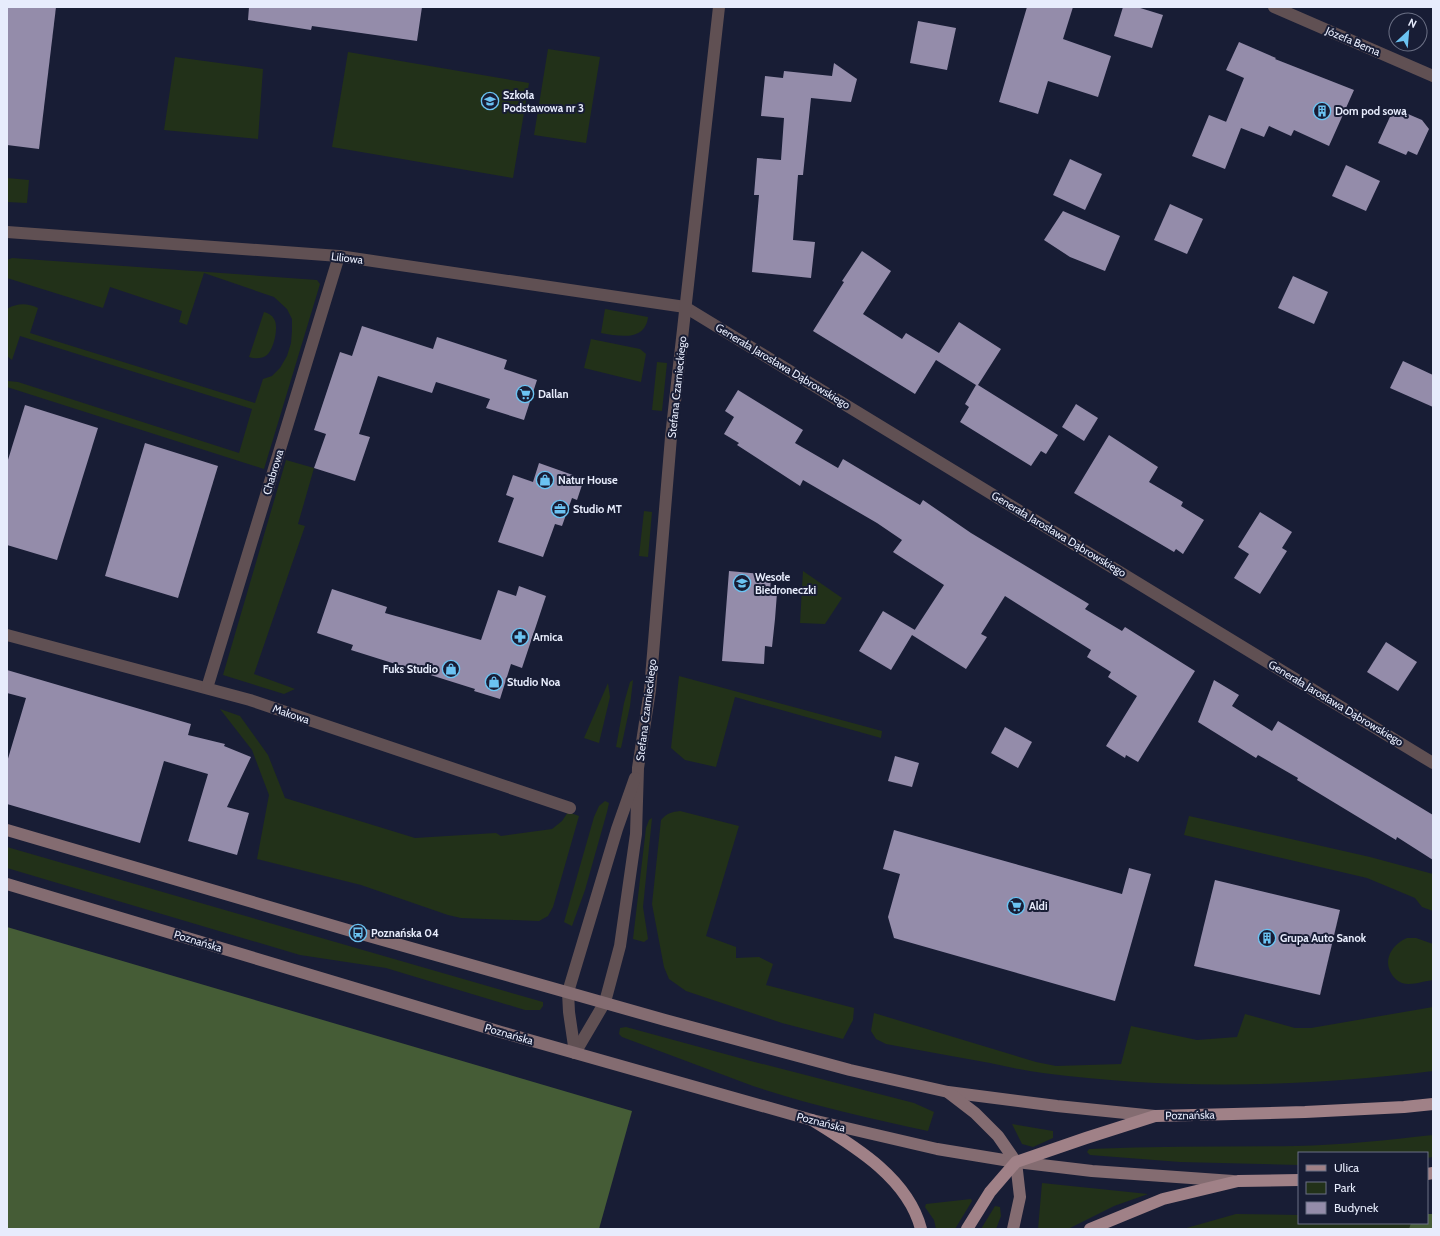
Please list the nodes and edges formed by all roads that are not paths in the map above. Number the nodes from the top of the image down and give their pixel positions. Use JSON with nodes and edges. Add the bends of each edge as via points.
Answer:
{"nodes":[{"id":1,"x":719,"y":7,"type":"edge"},
{"id":2,"x":1274,"y":7,"type":"edge"},
{"id":3,"x":1433,"y":76,"type":"edge"},
{"id":4,"x":7,"y":232,"type":"edge"},
{"id":5,"x":339,"y":256,"type":"junction"},
{"id":6,"x":685,"y":307,"type":"junction"},
{"id":7,"x":7,"y":635,"type":"edge"},
{"id":8,"x":207,"y":688,"type":"junction"},
{"id":9,"x":1433,"y":763,"type":"edge"},
{"id":10,"x":638,"y":768,"type":"junction"},
{"id":11,"x":570,"y":808,"type":"dead end"},
{"id":12,"x":7,"y":830,"type":"edge"},
{"id":13,"x":7,"y":884,"type":"edge"},
{"id":14,"x":568,"y":992,"type":"junction"},
{"id":15,"x":605,"y":1002,"type":"junction"},
{"id":16,"x":575,"y":1053,"type":"junction"},
{"id":17,"x":948,"y":1092,"type":"junction"},
{"id":18,"x":1433,"y":1104,"type":"edge"},
{"id":19,"x":1155,"y":1116,"type":"junction"},
{"id":20,"x":812,"y":1120,"type":"junction"},
{"id":21,"x":1016,"y":1162,"type":"junction"},
{"id":22,"x":1298,"y":1180,"type":"edge"},
{"id":23,"x":1238,"y":1182,"type":"junction"},
{"id":24,"x":921,"y":1229,"type":"edge"},
{"id":25,"x":966,"y":1229,"type":"edge"},
{"id":26,"x":1013,"y":1229,"type":"edge"},
{"id":27,"x":1090,"y":1229,"type":"edge"}],
"edges":[{"from":1,"to":6,"type":"street","name":"Stefana Czarnieckiego"},
{"from":2,"to":3,"type":"street","name":"Józefa Bema"},
{"from":4,"to":5,"type":"street","name":"Liliowa"},
{"from":5,"to":6,"type":"street","name":"Liliowa"},
{"from":5,"to":8,"type":"street","name":"Chabrowa"},
{"from":6,"to":9,"type":"street","name":"Generała Jarosława Dąbrowskiego"},
{"from":6,"to":10,"type":"street","name":"Stefana Czarnieckiego","via":[[671,437],[650,690]]},
{"from":7,"to":8,"type":"street","name":"Makowa"},
{"from":8,"to":11,"type":"street","name":"Makowa","via":[[250,700]]},
{"from":10,"to":14,"type":"street","name":"Stefana Czarnieckiego"},
{"from":10,"to":15,"type":"street","name":"Stefana Czarnieckiego","via":[[636,834],[620,946]]},
{"from":12,"to":14,"type":"main road","name":"Poznańska"},
{"from":13,"to":16,"type":"main road","name":"Poznańska"},
{"from":14,"to":15,"type":"main road","name":"Poznańska"},
{"from":14,"to":16,"type":"street","name":"Stefana Czarnieckiego"},
{"from":15,"to":16,"type":"street","name":"Stefana Czarnieckiego"},
{"from":15,"to":17,"type":"main road","name":"Poznańska","via":[[850,1070]]},
{"from":16,"to":20,"type":"main road","name":"Poznańska"},
{"from":17,"to":19,"type":"main road","name":"Poznańska"},
{"from":17,"to":21,"type":"main road","name":"Poznańska","via":[[975,1113],[998,1136]]},
{"from":18,"to":19,"type":"main road","name":"Poznańska","via":[[1313,1112]]},
{"from":19,"to":21,"type":"main road"},
{"from":20,"to":21,"type":"main road","name":"Poznańska","via":[[937,1149]]},
{"from":20,"to":24,"type":"main road","via":[[861,1152],[891,1177],[909,1199]]},
{"from":21,"to":23,"type":"main road","name":"Poznańska","via":[[1092,1171]]},
{"from":21,"to":25,"type":"main road","via":[[990,1192]]},
{"from":21,"to":26,"type":"main road","via":[[1020,1197]]},
{"from":22,"to":23,"type":"main road","name":"Poznańska"},
{"from":23,"to":27,"type":"main road","via":[[1163,1199]]}]}
